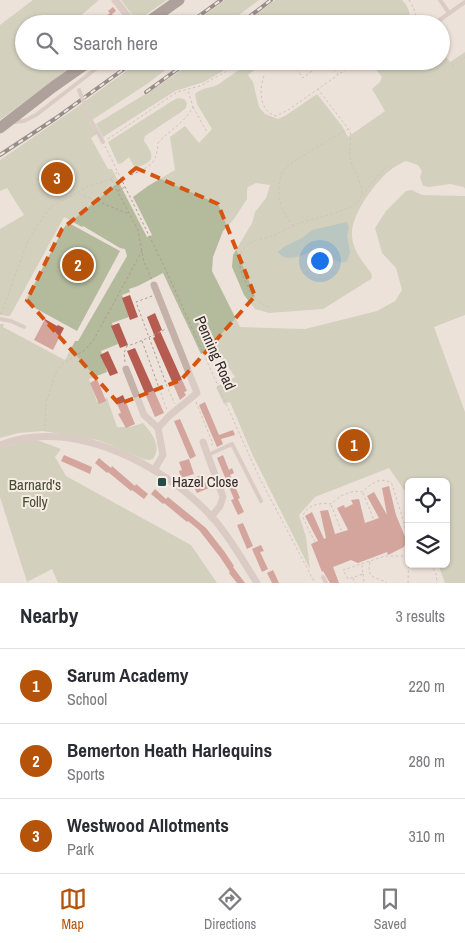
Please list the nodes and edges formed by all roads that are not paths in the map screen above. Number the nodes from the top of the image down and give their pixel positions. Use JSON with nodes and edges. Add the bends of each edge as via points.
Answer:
{"nodes":[{"id":1,"x":116,"y":0,"type":"edge"},
{"id":2,"x":179,"y":0,"type":"edge"},
{"id":3,"x":440,"y":0,"type":"edge"},
{"id":4,"x":465,"y":2,"type":"edge"},
{"id":5,"x":449,"y":13,"type":"junction"},
{"id":6,"x":127,"y":15,"type":"edge"},
{"id":7,"x":158,"y":15,"type":"edge"},
{"id":8,"x":446,"y":15,"type":"edge"},
{"id":9,"x":77,"y":70,"type":"edge"},
{"id":10,"x":95,"y":70,"type":"edge"},
{"id":11,"x":76,"y":85,"type":"junction"},
{"id":12,"x":3,"y":125,"type":"edge"},
{"id":13,"x":103,"y":142,"type":"road end"},
{"id":14,"x":154,"y":285,"type":"road end"},
{"id":15,"x":0,"y":318,"type":"edge"},
{"id":16,"x":24,"y":327,"type":"dead end"},
{"id":17,"x":126,"y":369,"type":"road end"},
{"id":18,"x":158,"y":428,"type":"junction"},
{"id":19,"x":0,"y":445,"type":"edge"},
{"id":20,"x":205,"y":448,"type":"joint"},
{"id":21,"x":154,"y":470,"type":"junction"},
{"id":22,"x":261,"y":501,"type":"dead end"},
{"id":23,"x":212,"y":517,"type":"junction"},
{"id":24,"x":323,"y":577,"type":"dead end"},
{"id":25,"x":257,"y":583,"type":"edge"},
{"id":26,"x":326,"y":583,"type":"edge"}],
"edges":[{"from":1,"to":6,"type":"street"},
{"from":2,"to":7,"type":"highway"},
{"from":3,"to":5,"type":"lane"},
{"from":4,"to":5,"type":"lane"},
{"from":5,"to":8,"type":"lane"},
{"from":9,"to":12,"type":"highway"},
{"from":10,"to":11,"type":"lane"},
{"from":11,"to":12,"type":"lane","via":[[36,115]]},
{"from":11,"to":13,"type":"lane","bridge":true},
{"from":14,"to":18,"type":"street","via":[[197,394]]},
{"from":15,"to":16,"type":"lane"},
{"from":17,"to":18,"type":"street","via":[[144,414]]},
{"from":18,"to":21,"type":"street","via":[[163,455]]},
{"from":19,"to":21,"type":"street","via":[[25,438],[77,440],[131,458]]},
{"from":20,"to":22,"type":"lane","via":[[232,444]]},
{"from":20,"to":23,"type":"street","via":[[223,497]]},
{"from":21,"to":23,"type":"street"},
{"from":23,"to":25,"type":"street"},
{"from":24,"to":26,"type":"lane"}]}
